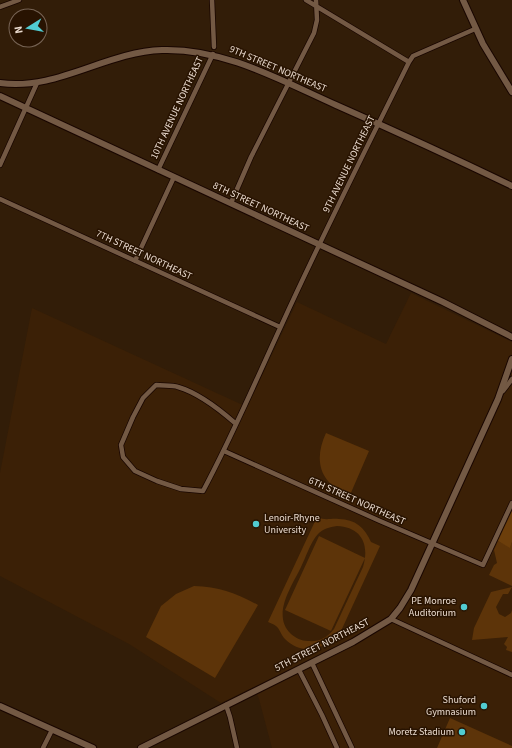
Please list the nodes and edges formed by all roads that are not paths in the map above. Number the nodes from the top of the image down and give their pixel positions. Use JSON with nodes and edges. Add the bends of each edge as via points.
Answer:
{"nodes":[{"id":1,"x":19,"y":0,"type":"edge"},
{"id":2,"x":212,"y":0,"type":"edge"},
{"id":3,"x":306,"y":0,"type":"edge"},
{"id":4,"x":316,"y":0,"type":"edge"},
{"id":5,"x":463,"y":0,"type":"edge"},
{"id":6,"x":0,"y":7,"type":"edge"},
{"id":7,"x":317,"y":8,"type":"junction"},
{"id":8,"x":475,"y":29,"type":"junction"},
{"id":9,"x":214,"y":47,"type":"dead end"},
{"id":10,"x":213,"y":54,"type":"junction"},
{"id":11,"x":408,"y":62,"type":"junction"},
{"id":12,"x":37,"y":83,"type":"junction"},
{"id":13,"x":288,"y":83,"type":"junction"},
{"id":14,"x":0,"y":84,"type":"edge"},
{"id":15,"x":512,"y":92,"type":"edge"},
{"id":16,"x":0,"y":96,"type":"edge"},
{"id":17,"x":26,"y":109,"type":"junction"},
{"id":18,"x":379,"y":124,"type":"junction"},
{"id":19,"x":0,"y":165,"type":"edge"},
{"id":20,"x":158,"y":170,"type":"junction"},
{"id":21,"x":174,"y":177,"type":"junction"},
{"id":22,"x":512,"y":186,"type":"edge"},
{"id":23,"x":0,"y":199,"type":"edge"},
{"id":24,"x":231,"y":203,"type":"junction"},
{"id":25,"x":319,"y":245,"type":"junction"},
{"id":26,"x":135,"y":261,"type":"junction"},
{"id":27,"x":280,"y":327,"type":"junction"},
{"id":28,"x":512,"y":337,"type":"edge"},
{"id":29,"x":512,"y":359,"type":"edge"},
{"id":30,"x":512,"y":379,"type":"edge"},
{"id":31,"x":498,"y":399,"type":"junction"},
{"id":32,"x":235,"y":423,"type":"junction"},
{"id":33,"x":224,"y":451,"type":"junction"},
{"id":34,"x":512,"y":503,"type":"edge"},
{"id":35,"x":433,"y":544,"type":"junction"},
{"id":36,"x":390,"y":618,"type":"junction"},
{"id":37,"x":312,"y":663,"type":"junction"},
{"id":38,"x":299,"y":670,"type":"junction"},
{"id":39,"x":512,"y":676,"type":"edge"},
{"id":40,"x":226,"y":705,"type":"junction"},
{"id":41,"x":0,"y":706,"type":"edge"},
{"id":42,"x":52,"y":730,"type":"junction"},
{"id":43,"x":43,"y":748,"type":"edge"},
{"id":44,"x":92,"y":748,"type":"edge"},
{"id":45,"x":141,"y":748,"type":"edge"},
{"id":46,"x":237,"y":748,"type":"edge"},
{"id":47,"x":337,"y":748,"type":"edge"},
{"id":48,"x":352,"y":748,"type":"edge"}],
"edges":[{"from":1,"to":6,"type":"street"},
{"from":2,"to":9,"type":"street"},
{"from":3,"to":7,"type":"street"},
{"from":4,"to":7,"type":"street"},
{"from":5,"to":8,"type":"main road"},
{"from":7,"to":11,"type":"street"},
{"from":7,"to":13,"type":"street","via":[[316,27]]},
{"from":8,"to":11,"type":"street","via":[[413,56]]},
{"from":8,"to":15,"type":"main road"},
{"from":10,"to":12,"type":"main road","name":"9TH STREET NORTHEAST","via":[[179,50],[142,52],[114,58]]},
{"from":10,"to":13,"type":"main road","name":"9TH STREET NORTHEAST","via":[[240,62]]},
{"from":10,"to":20,"type":"street","name":"10TH AVENUE NORTHEAST"},
{"from":11,"to":18,"type":"street","name":"9TH AVENUE NORTHEAST"},
{"from":12,"to":14,"type":"main road","name":"9TH STREET NORTHEAST"},
{"from":12,"to":17,"type":"street"},
{"from":13,"to":18,"type":"main road","name":"9TH STREET NORTHEAST"},
{"from":13,"to":24,"type":"street"},
{"from":16,"to":17,"type":"main road","name":"8TH STREET NORTHEAST"},
{"from":17,"to":19,"type":"street"},
{"from":17,"to":20,"type":"main road","name":"8TH STREET NORTHEAST"},
{"from":18,"to":22,"type":"main road","name":"9TH STREET NORTHEAST"},
{"from":18,"to":25,"type":"street","name":"9TH AVENUE NORTHEAST"},
{"from":20,"to":21,"type":"main road","name":"8TH STREET NORTHEAST"},
{"from":21,"to":24,"type":"main road","name":"8TH STREET NORTHEAST"},
{"from":21,"to":26,"type":"street"},
{"from":23,"to":26,"type":"street","name":"7TH STREET NORTHEAST"},
{"from":24,"to":25,"type":"main road","name":"8TH STREET NORTHEAST"},
{"from":25,"to":27,"type":"street","name":"9TH AVENUE NORTHEAST"},
{"from":25,"to":28,"type":"main road","name":"8TH STREET NORTHEAST"},
{"from":26,"to":27,"type":"street","name":"7TH STREET NORTHEAST"},
{"from":27,"to":32,"type":"street","name":"9TH AVENUE NORTHEAST"},
{"from":29,"to":31,"type":"main road","name":"5TH STREET NORTHEAST"},
{"from":30,"to":31,"type":"street"},
{"from":31,"to":35,"type":"main road","name":"5TH STREET NORTHEAST"},
{"from":32,"to":33,"type":"street","name":"9TH AVENUE NORTHEAST"},
{"from":32,"to":33,"type":"street","via":[[195,394],[177,386],[156,385],[143,398],[121,445],[123,457],[135,471],[182,489],[203,491]]},
{"from":33,"to":35,"type":"street","name":"6TH STREET NORTHEAST"},
{"from":34,"to":35,"type":"street","name":"6TH STREET NORTHEAST","via":[[482,565]]},
{"from":35,"to":36,"type":"main road","name":"5TH STREET NORTHEAST","via":[[411,590]]},
{"from":36,"to":37,"type":"main road","name":"5TH STREET NORTHEAST","via":[[364,636]]},
{"from":36,"to":39,"type":"street"},
{"from":37,"to":38,"type":"main road","name":"5TH STREET NORTHEAST"},
{"from":37,"to":48,"type":"street"},
{"from":38,"to":40,"type":"main road","name":"5TH STREET NORTHEAST"},
{"from":38,"to":47,"type":"street"},
{"from":40,"to":45,"type":"main road","name":"5TH STREET NORTHEAST"},
{"from":40,"to":46,"type":"street"},
{"from":41,"to":42,"type":"main road"},
{"from":42,"to":43,"type":"street"},
{"from":42,"to":44,"type":"main road"}]}
